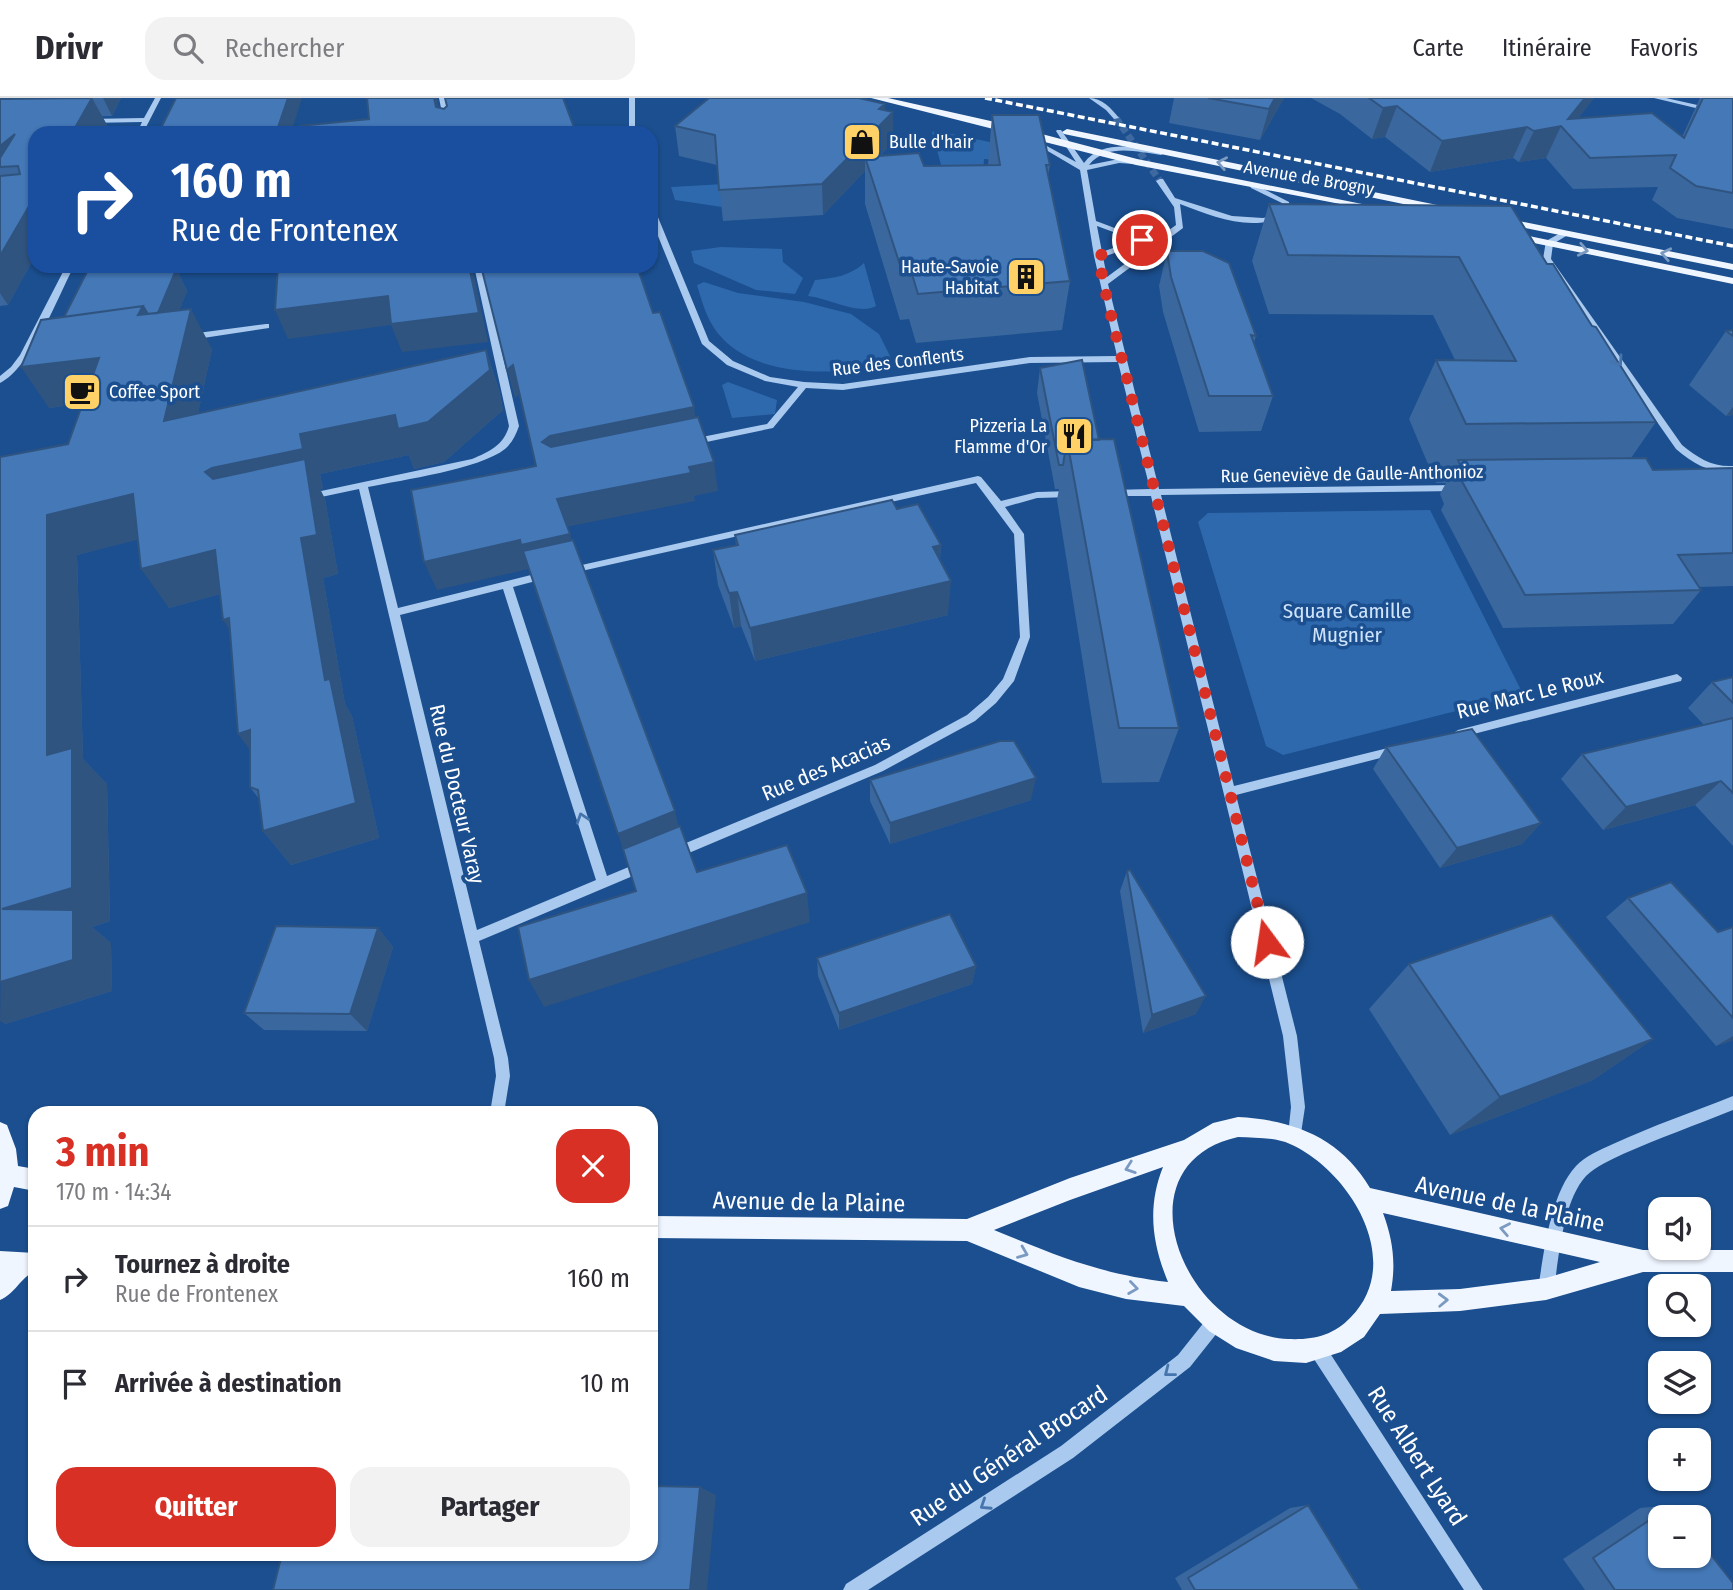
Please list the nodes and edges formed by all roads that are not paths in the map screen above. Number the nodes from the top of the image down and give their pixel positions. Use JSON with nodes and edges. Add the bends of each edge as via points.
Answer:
{"nodes":[{"id":1,"x":158,"y":98,"type":"edge"},
{"id":2,"x":442,"y":98,"type":"edge"},
{"id":3,"x":632,"y":98,"type":"edge"},
{"id":4,"x":876,"y":98,"type":"edge"},
{"id":5,"x":1092,"y":98,"type":"edge"},
{"id":6,"x":1657,"y":98,"type":"edge"},
{"id":7,"x":1733,"y":115,"type":"edge"},
{"id":8,"x":1116,"y":118,"type":"tunnel mouth"},
{"id":9,"x":146,"y":120,"type":"junction"},
{"id":10,"x":80,"y":121,"type":"edge"},
{"id":11,"x":143,"y":126,"type":"edge"},
{"id":12,"x":448,"y":126,"type":"edge"},
{"id":13,"x":632,"y":126,"type":"edge"},
{"id":14,"x":1004,"y":127,"type":"junction"},
{"id":15,"x":1059,"y":131,"type":"junction"},
{"id":16,"x":1068,"y":143,"type":"junction"},
{"id":17,"x":1100,"y":151,"type":"junction"},
{"id":18,"x":1185,"y":155,"type":"junction"},
{"id":19,"x":1136,"y":162,"type":"junction"},
{"id":20,"x":1083,"y":169,"type":"junction"},
{"id":21,"x":1160,"y":181,"type":"tunnel mouth"},
{"id":22,"x":1254,"y":186,"type":"junction"},
{"id":23,"x":1172,"y":199,"type":"junction"},
{"id":24,"x":1372,"y":207,"type":"junction"},
{"id":25,"x":1342,"y":211,"type":"edge"},
{"id":26,"x":1296,"y":217,"type":"edge"},
{"id":27,"x":1490,"y":218,"type":"edge"},
{"id":28,"x":1274,"y":220,"type":"junction"},
{"id":29,"x":1093,"y":222,"type":"junction"},
{"id":30,"x":1453,"y":223,"type":"edge"},
{"id":31,"x":658,"y":227,"type":"edge"},
{"id":32,"x":1175,"y":230,"type":"junction"},
{"id":33,"x":1494,"y":232,"type":"edge"},
{"id":34,"x":1567,"y":233,"type":"junction"},
{"id":35,"x":1142,"y":240,"type":"junction"},
{"id":36,"x":1549,"y":243,"type":"junction"},
{"id":37,"x":1098,"y":256,"type":"junction"},
{"id":38,"x":1733,"y":267,"type":"edge"},
{"id":39,"x":66,"y":273,"type":"edge"},
{"id":40,"x":480,"y":273,"type":"edge"},
{"id":41,"x":1733,"y":281,"type":"edge"},
{"id":42,"x":1104,"y":283,"type":"junction"},
{"id":43,"x":266,"y":326,"type":"dead end"},
{"id":44,"x":184,"y":338,"type":"edge"},
{"id":45,"x":1122,"y":359,"type":"junction"},
{"id":46,"x":33,"y":360,"type":"edge"},
{"id":47,"x":20,"y":362,"type":"junction"},
{"id":48,"x":0,"y":380,"type":"edge"},
{"id":49,"x":804,"y":386,"type":"junction"},
{"id":50,"x":678,"y":445,"type":"edge"},
{"id":51,"x":1733,"y":469,"type":"edge"},
{"id":52,"x":363,"y":485,"type":"junction"},
{"id":53,"x":1465,"y":488,"type":"edge"},
{"id":54,"x":1155,"y":492,"type":"junction"},
{"id":55,"x":1103,"y":493,"type":"edge"},
{"id":56,"x":1090,"y":494,"type":"edge"},
{"id":57,"x":299,"y":499,"type":"edge"},
{"id":58,"x":999,"y":505,"type":"junction"},
{"id":59,"x":507,"y":585,"type":"junction"},
{"id":60,"x":394,"y":613,"type":"junction"},
{"id":61,"x":1677,"y":678,"type":"dead end"},
{"id":62,"x":1447,"y":737,"type":"edge"},
{"id":63,"x":1406,"y":747,"type":"edge"},
{"id":64,"x":1230,"y":792,"type":"junction"},
{"id":65,"x":666,"y":857,"type":"edge"},
{"id":66,"x":653,"y":862,"type":"edge"},
{"id":67,"x":603,"y":883,"type":"junction"},
{"id":68,"x":472,"y":937,"type":"junction"},
{"id":69,"x":1733,"y":1103,"type":"edge"},
{"id":70,"x":498,"y":1106,"type":"edge"},
{"id":71,"x":0,"y":1132,"type":"edge"},
{"id":72,"x":1295,"y":1135,"type":"junction"},
{"id":73,"x":1190,"y":1148,"type":"junction"},
{"id":74,"x":8,"y":1175,"type":"junction"},
{"id":75,"x":28,"y":1179,"type":"edge"},
{"id":76,"x":0,"y":1198,"type":"edge"},
{"id":77,"x":1366,"y":1198,"type":"junction"},
{"id":78,"x":658,"y":1227,"type":"edge"},
{"id":79,"x":967,"y":1230,"type":"junction"},
{"id":80,"x":1554,"y":1239,"type":"junction"},
{"id":81,"x":1643,"y":1261,"type":"junction"},
{"id":82,"x":1733,"y":1261,"type":"edge"},
{"id":83,"x":0,"y":1262,"type":"edge"},
{"id":84,"x":28,"y":1262,"type":"edge"},
{"id":85,"x":28,"y":1264,"type":"edge"},
{"id":86,"x":0,"y":1289,"type":"edge"},
{"id":87,"x":1546,"y":1289,"type":"junction"},
{"id":88,"x":1188,"y":1295,"type":"junction"},
{"id":89,"x":1375,"y":1303,"type":"junction"},
{"id":90,"x":1214,"y":1322,"type":"junction"},
{"id":91,"x":1318,"y":1350,"type":"junction"},
{"id":92,"x":852,"y":1590,"type":"edge"},
{"id":93,"x":1474,"y":1590,"type":"edge"}],
"edges":[{"from":1,"to":9,"type":"street"},
{"from":2,"to":12,"type":"street"},
{"from":3,"to":13,"type":"street"},
{"from":4,"to":14,"type":"main road","name":"Avenue de Brogny"},
{"from":5,"to":8,"type":"street"},
{"from":6,"to":7,"type":"street"},
{"from":9,"to":10,"type":"street"},
{"from":9,"to":11,"type":"street"},
{"from":14,"to":15,"type":"main road","name":"Avenue de Brogny"},
{"from":14,"to":16,"type":"main road","name":"Avenue de Brogny"},
{"from":14,"to":20,"type":"street","via":[[1055,150]]},
{"from":15,"to":16,"type":"street"},
{"from":15,"to":18,"type":"main road","name":"Avenue de Brogny"},
{"from":16,"to":17,"type":"main road","name":"Avenue de Brogny"},
{"from":16,"to":20,"type":"street"},
{"from":17,"to":18,"type":"street","via":[[1118,148]]},
{"from":17,"to":19,"type":"main road","name":"Avenue de Brogny"},
{"from":17,"to":20,"type":"street"},
{"from":24,"to":18,"type":"main road","name":"Avenue de Brogny","one_way":true,"via":[[1464,213]]},
{"from":19,"to":20,"type":"street"},
{"from":19,"to":22,"type":"main road","name":"Avenue de Brogny"},
{"from":20,"to":29,"type":"street"},
{"from":21,"to":23,"type":"street"},
{"from":22,"to":24,"type":"main road","name":"Avenue de Brogny"},
{"from":22,"to":28,"type":"street","via":[[1285,202],[1287,210]]},
{"from":23,"to":28,"type":"street","via":[[1226,216]]},
{"from":23,"to":32,"type":"street","via":[[1181,220]]},
{"from":24,"to":25,"type":"street"},
{"from":24,"to":30,"type":"main road","name":"Avenue de Brogny"},
{"from":26,"to":28,"type":"street"},
{"from":27,"to":34,"type":"main road"},
{"from":29,"to":35,"type":"street"},
{"from":29,"to":37,"type":"street"},
{"from":31,"to":49,"type":"street","name":"Rue des Conflents","via":[[705,342],[747,372]]},
{"from":32,"to":35,"type":"street"},
{"from":32,"to":42,"type":"street"},
{"from":33,"to":36,"type":"main road"},
{"from":34,"to":36,"type":"street"},
{"from":38,"to":34,"type":"main road","one_way":true},
{"from":35,"to":37,"type":"street"},
{"from":36,"to":41,"type":"main road","one_way":true},
{"from":36,"to":51,"type":"street","one_way":true,"via":[[1547,259],[1679,447],[1707,472]]},
{"from":37,"to":42,"type":"street"},
{"from":39,"to":47,"type":"street"},
{"from":40,"to":52,"type":"street","via":[[514,426],[509,440],[474,461]]},
{"from":42,"to":45,"type":"street"},
{"from":43,"to":44,"type":"street"},
{"from":45,"to":49,"type":"street","name":"Rue des Conflents","via":[[1030,360],[843,387]]},
{"from":45,"to":54,"type":"street"},
{"from":46,"to":47,"type":"street"},
{"from":47,"to":48,"type":"street"},
{"from":49,"to":50,"type":"street","via":[[770,426]]},
{"from":52,"to":57,"type":"street"},
{"from":52,"to":60,"type":"street","name":"Rue du Docteur Varay"},
{"from":53,"to":54,"type":"street","name":"Rue Geneviève de Gaulle-Anthonioz"},
{"from":54,"to":55,"type":"street"},
{"from":54,"to":64,"type":"street"},
{"from":56,"to":58,"type":"street","via":[[1037,495]]},
{"from":58,"to":59,"type":"street","name":"Rue des Acacias","via":[[978,480]]},
{"from":58,"to":65,"type":"street","name":"Rue des Acacias","via":[[1019,534],[1025,637],[1008,681],[992,700],[971,718],[879,768]]},
{"from":59,"to":60,"type":"street","name":"Rue des Acacias"},
{"from":67,"to":59,"type":"street","one_way":true},
{"from":60,"to":68,"type":"street","name":"Rue du Docteur Varay"},
{"from":61,"to":62,"type":"street","name":"Rue Marc Le Roux"},
{"from":63,"to":64,"type":"street"},
{"from":64,"to":72,"type":"street","via":[[1290,1036],[1298,1107]]},
{"from":66,"to":67,"type":"street"},
{"from":67,"to":68,"type":"street"},
{"from":68,"to":70,"type":"street","name":"Rue du Docteur Varay","via":[[501,1058]]},
{"from":69,"to":80,"type":"street","via":[[1582,1170],[1570,1190]]},
{"from":71,"to":74,"type":"main road","via":[[8,1152]]},
{"from":72,"to":73,"type":"main road","via":[[1238,1127],[1212,1133]]},
{"from":72,"to":77,"type":"main road","via":[[1322,1150]]},
{"from":73,"to":79,"type":"main road","name":"Avenue de la Plaine","one_way":true},
{"from":73,"to":88,"type":"main road","via":[[1172,1170],[1163,1198],[1161,1230],[1170,1263]]},
{"from":74,"to":75,"type":"main road"},
{"from":74,"to":76,"type":"main road"},
{"from":80,"to":77,"type":"main road","name":"Avenue de la Plaine","one_way":true},
{"from":77,"to":89,"type":"main road","via":[[1380,1232],[1384,1269]]},
{"from":78,"to":79,"type":"main road","name":"Avenue de la Plaine"},
{"from":79,"to":88,"type":"main road","name":"Avenue de la Plaine","one_way":true,"via":[[1079,1276],[1126,1288]]},
{"from":80,"to":81,"type":"main road","name":"Avenue de la Plaine"},
{"from":80,"to":87,"type":"street"},
{"from":81,"to":82,"type":"main road","name":"Avenue de la Plaine"},
{"from":81,"to":87,"type":"main road","name":"Avenue de la Plaine"},
{"from":83,"to":84,"type":"main road"},
{"from":85,"to":86,"type":"main road"},
{"from":89,"to":87,"type":"main road","name":"Avenue de la Plaine","one_way":true,"via":[[1460,1300]]},
{"from":88,"to":90,"type":"main road"},
{"from":89,"to":91,"type":"main road","via":[[1361,1324],[1342,1340]]},
{"from":90,"to":91,"type":"main road","via":[[1265,1348]]},
{"from":90,"to":92,"type":"street","name":"Rue du Général Brocard","one_way":true,"via":[[1184,1361],[1067,1452]]},
{"from":91,"to":93,"type":"street","name":"Rue Albert Lyard"}]}
